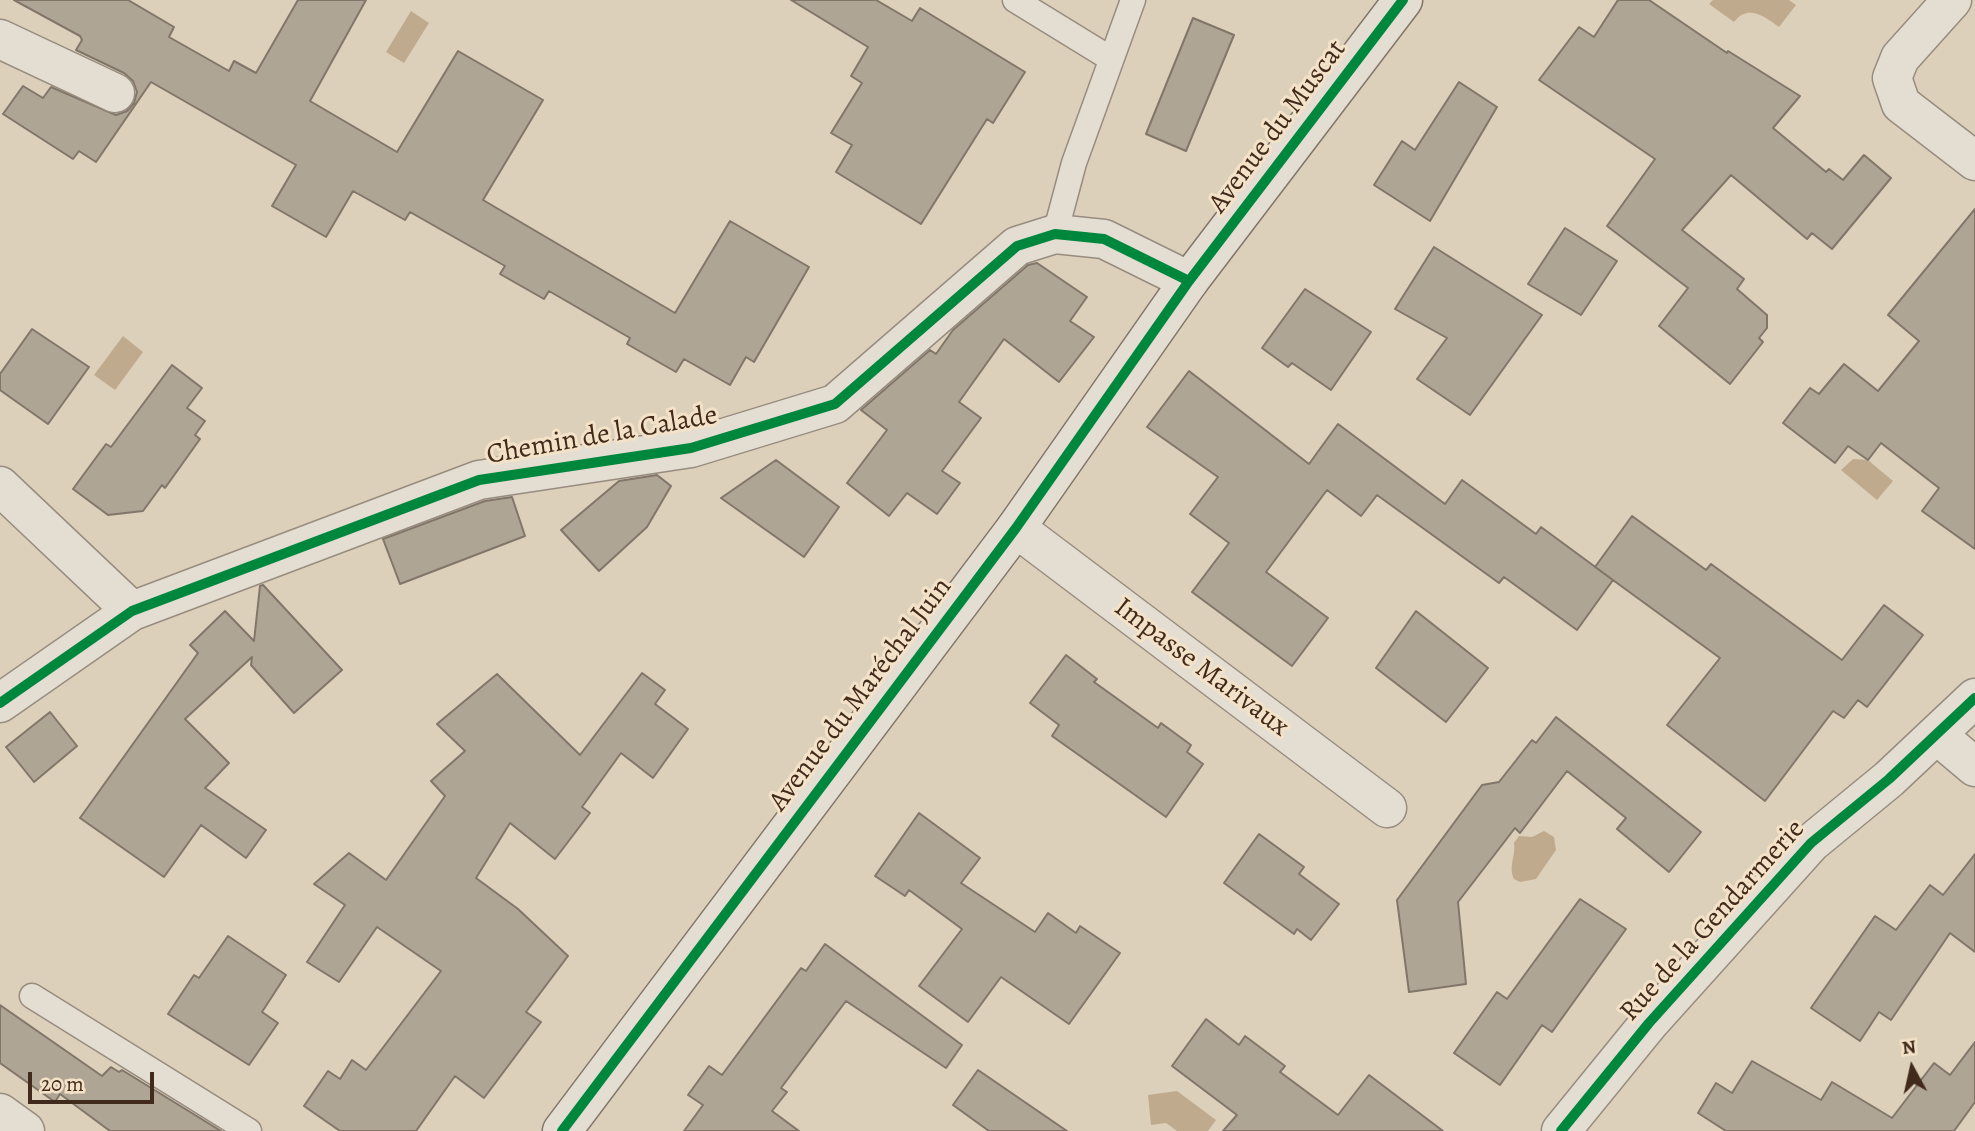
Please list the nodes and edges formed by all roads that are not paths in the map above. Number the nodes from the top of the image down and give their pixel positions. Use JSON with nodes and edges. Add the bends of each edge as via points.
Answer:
{"nodes":[{"id":1,"x":1015,"y":0,"type":"edge"},
{"id":2,"x":1133,"y":0,"type":"edge"},
{"id":3,"x":1403,"y":0,"type":"edge"},
{"id":4,"x":1952,"y":0,"type":"edge"},
{"id":5,"x":0,"y":40,"type":"edge"},
{"id":6,"x":1111,"y":60,"type":"junction"},
{"id":7,"x":115,"y":93,"type":"dead end"},
{"id":8,"x":1975,"y":161,"type":"edge"},
{"id":9,"x":1055,"y":234,"type":"junction"},
{"id":10,"x":1189,"y":281,"type":"junction"},
{"id":11,"x":0,"y":486,"type":"edge"},
{"id":12,"x":1016,"y":527,"type":"junction"},
{"id":13,"x":132,"y":611,"type":"junction"},
{"id":14,"x":1975,"y":698,"type":"edge"},
{"id":15,"x":0,"y":703,"type":"edge"},
{"id":16,"x":1937,"y":735,"type":"junction"},
{"id":17,"x":1975,"y":767,"type":"edge"},
{"id":18,"x":1387,"y":808,"type":"dead end"},
{"id":19,"x":32,"y":996,"type":"dead end"},
{"id":20,"x":0,"y":1113,"type":"edge"},
{"id":21,"x":1573,"y":1127,"type":"edge"},
{"id":22,"x":25,"y":1131,"type":"edge"},
{"id":23,"x":249,"y":1131,"type":"edge"},
{"id":24,"x":562,"y":1131,"type":"edge"}],
"edges":[{"from":1,"to":6,"type":"lane"},
{"from":2,"to":6,"type":"lane"},
{"from":3,"to":10,"type":"street","name":"Avenue du Muscat"},
{"from":4,"to":8,"type":"street","via":[[1900,58],[1892,78],[1901,104]]},
{"from":5,"to":7,"type":"street"},
{"from":6,"to":9,"type":"lane","via":[[1074,163]]},
{"from":9,"to":10,"type":"street","name":"Chemin de la Calade","via":[[1104,239]]},
{"from":9,"to":13,"type":"street","name":"Chemin de la Calade","via":[[1017,246],[835,404],[691,449],[479,481]]},
{"from":10,"to":12,"type":"street","name":"Avenue du Maréchal Juin"},
{"from":11,"to":13,"type":"street"},
{"from":12,"to":18,"type":"street","name":"Impasse Marivaux"},
{"from":12,"to":24,"type":"street","name":"Avenue du Maréchal Juin"},
{"from":13,"to":15,"type":"street","name":"Chemin de la Calade"},
{"from":14,"to":16,"type":"street","name":"Rue de la Gendarmerie"},
{"from":16,"to":17,"type":"street"},
{"from":16,"to":21,"type":"street","name":"Rue de la Gendarmerie","via":[[1811,843],[1649,1023]]},
{"from":19,"to":23,"type":"lane"},
{"from":20,"to":22,"type":"street"}]}
